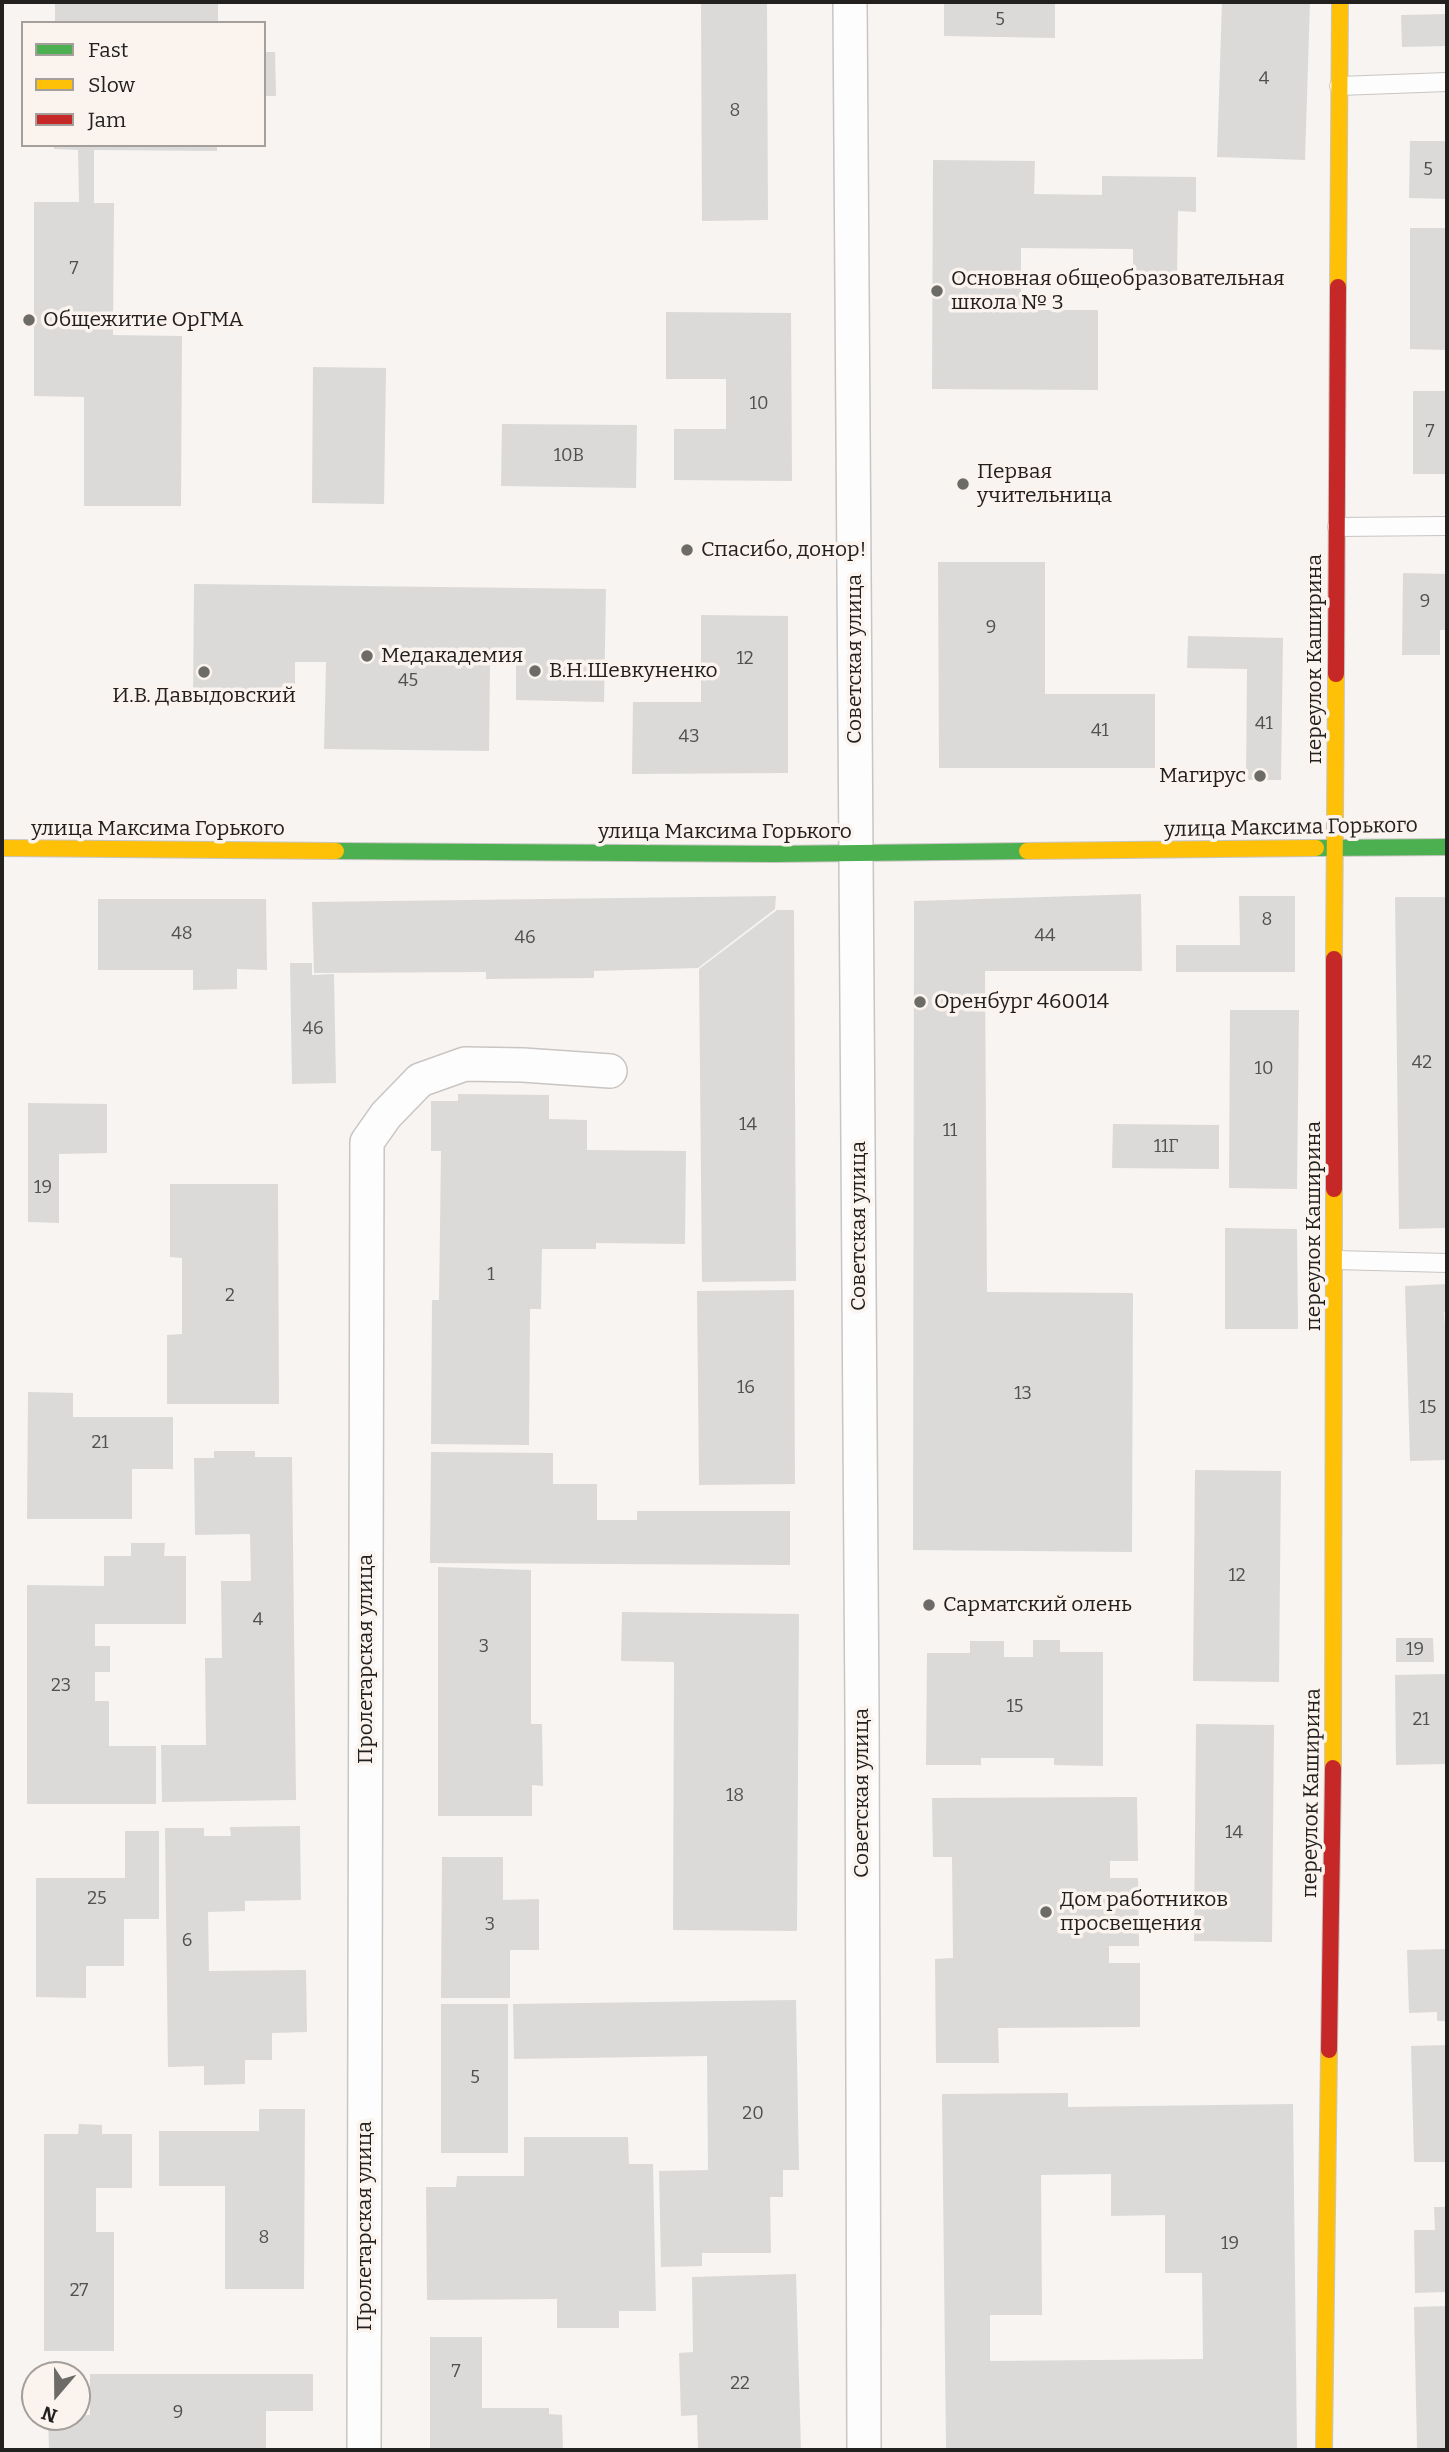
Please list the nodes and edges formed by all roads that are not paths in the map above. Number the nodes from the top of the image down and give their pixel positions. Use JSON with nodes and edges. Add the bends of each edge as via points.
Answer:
{"nodes":[{"id":1,"x":850,"y":2,"type":"edge"},
{"id":2,"x":1340,"y":2,"type":"edge"},
{"id":3,"x":1447,"y":82,"type":"edge"},
{"id":4,"x":1339,"y":86,"type":"junction"},
{"id":5,"x":1447,"y":526,"type":"edge"},
{"id":6,"x":1337,"y":527,"type":"junction"},
{"id":7,"x":1447,"y":847,"type":"edge"},
{"id":8,"x":2,"y":848,"type":"edge"},
{"id":9,"x":1335,"y":849,"type":"junction"},
{"id":10,"x":856,"y":854,"type":"junction"},
{"id":11,"x":610,"y":1071,"type":"dead end"},
{"id":12,"x":1336,"y":1260,"type":"junction"},
{"id":13,"x":1447,"y":1263,"type":"edge"},
{"id":14,"x":364,"y":2450,"type":"edge"},
{"id":15,"x":864,"y":2450,"type":"edge"},
{"id":16,"x":1324,"y":2450,"type":"edge"}],
"edges":[{"from":1,"to":10,"type":"street","name":"Советская улица"},
{"from":2,"to":4,"type":"street","name":"переулок Каширина"},
{"from":3,"to":4,"type":"lane"},
{"from":4,"to":6,"type":"street","name":"переулок Каширина"},
{"from":5,"to":6,"type":"lane"},
{"from":6,"to":9,"type":"street","name":"переулок Каширина"},
{"from":7,"to":9,"type":"street","name":"улица Максима Горького"},
{"from":8,"to":10,"type":"street","name":"улица Максима Горького"},
{"from":9,"to":10,"type":"street","name":"улица Максима Горького"},
{"from":9,"to":12,"type":"street","name":"переулок Каширина"},
{"from":10,"to":15,"type":"street","name":"Советская улица"},
{"from":11,"to":14,"type":"street","name":"Пролетарская улица","via":[[465,1064],[420,1080],[367,1142]]},
{"from":12,"to":13,"type":"lane"},
{"from":12,"to":16,"type":"street","name":"переулок Каширина"}]}
